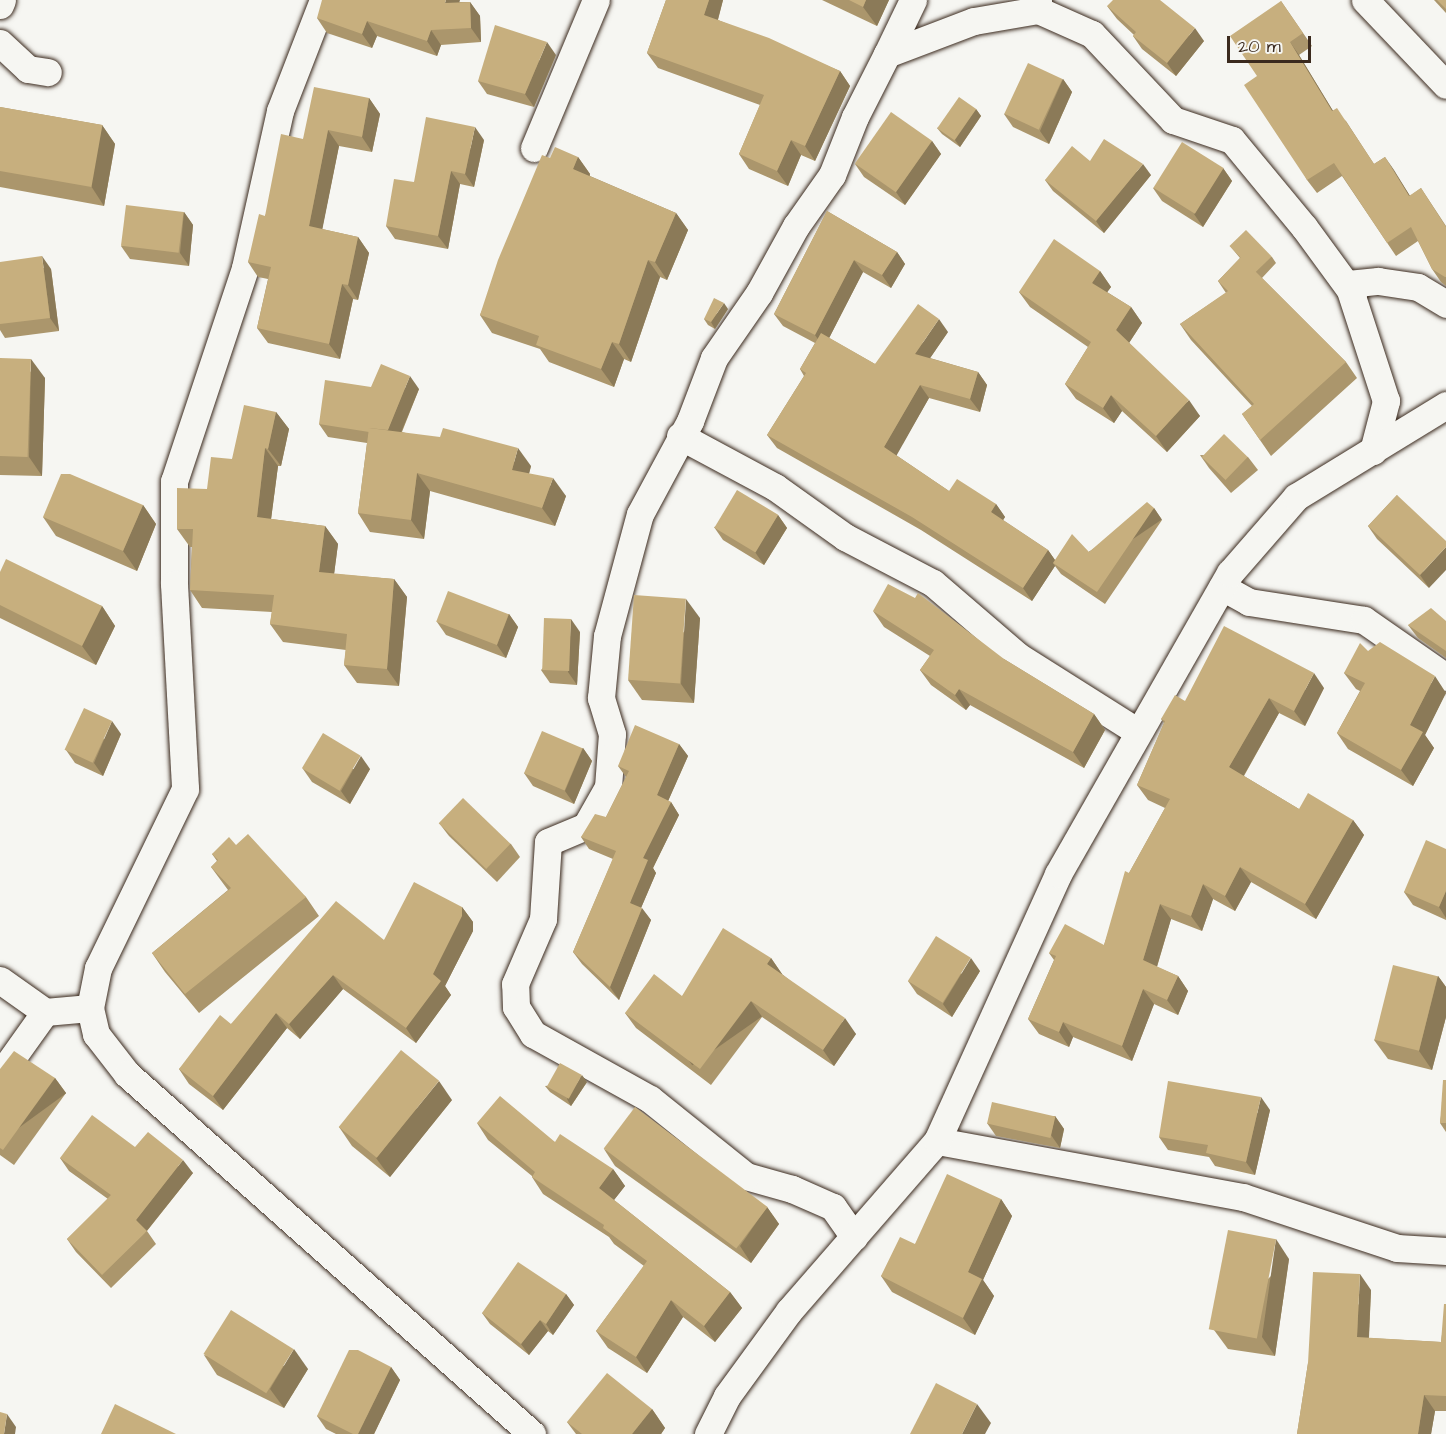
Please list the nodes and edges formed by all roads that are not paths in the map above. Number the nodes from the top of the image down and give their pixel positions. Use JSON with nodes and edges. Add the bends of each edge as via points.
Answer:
{"nodes":[{"id":1,"x":2,"y":0,"type":"edge"},
{"id":2,"x":323,"y":0,"type":"edge"},
{"id":3,"x":596,"y":0,"type":"edge"},
{"id":4,"x":913,"y":0,"type":"edge"},
{"id":5,"x":1365,"y":0,"type":"edge"},
{"id":6,"x":1033,"y":4,"type":"edge"},
{"id":7,"x":0,"y":5,"type":"edge"},
{"id":8,"x":0,"y":43,"type":"edge"},
{"id":9,"x":887,"y":54,"type":"junction"},
{"id":10,"x":48,"y":72,"type":"dead end"},
{"id":11,"x":1446,"y":86,"type":"edge"},
{"id":12,"x":534,"y":148,"type":"dead end"},
{"id":13,"x":1353,"y":294,"type":"junction"},
{"id":14,"x":1446,"y":304,"type":"edge"},
{"id":15,"x":1446,"y":405,"type":"edge"},
{"id":16,"x":680,"y":436,"type":"junction"},
{"id":17,"x":1373,"y":451,"type":"junction"},
{"id":18,"x":1222,"y":587,"type":"junction"},
{"id":19,"x":1446,"y":677,"type":"edge"},
{"id":20,"x":1138,"y":732,"type":"junction"},
{"id":21,"x":0,"y":980,"type":"edge"},
{"id":22,"x":90,"y":1008,"type":"junction"},
{"id":23,"x":45,"y":1012,"type":"junction"},
{"id":24,"x":0,"y":1076,"type":"edge"},
{"id":25,"x":937,"y":1141,"type":"junction"},
{"id":26,"x":854,"y":1237,"type":"junction"},
{"id":27,"x":1446,"y":1251,"type":"edge"},
{"id":28,"x":532,"y":1434,"type":"edge"},
{"id":29,"x":708,"y":1434,"type":"edge"}],
"edges":[{"from":1,"to":7,"type":"street"},
{"from":2,"to":22,"type":"street","via":[[280,111],[245,268],[174,481],[174,584],[185,789],[99,968]]},
{"from":3,"to":12,"type":"street"},
{"from":4,"to":9,"type":"street"},
{"from":5,"to":11,"type":"street"},
{"from":6,"to":9,"type":"street","via":[[974,21]]},
{"from":6,"to":13,"type":"street","via":[[1092,34],[1173,120],[1232,140]]},
{"from":8,"to":10,"type":"street","via":[[28,69]]},
{"from":9,"to":16,"type":"street","via":[[855,117],[832,175],[714,358]]},
{"from":13,"to":14,"type":"street","via":[[1348,284],[1378,281],[1418,287]]},
{"from":13,"to":17,"type":"street","via":[[1386,401]]},
{"from":15,"to":17,"type":"street"},
{"from":16,"to":20,"type":"street","via":[[775,487],[845,537],[933,583],[1018,656]]},
{"from":16,"to":26,"type":"street","via":[[640,514],[607,636],[601,698],[612,734],[608,787],[586,826],[548,842],[543,919],[515,984],[516,1007],[533,1034],[650,1099],[746,1176],[792,1189],[833,1207]]},
{"from":17,"to":18,"type":"street","via":[[1296,497]]},
{"from":18,"to":19,"type":"street","via":[[1249,602],[1364,620]]},
{"from":18,"to":20,"type":"street"},
{"from":20,"to":25,"type":"street","via":[[1058,874]]},
{"from":21,"to":23,"type":"street"},
{"from":22,"to":23,"type":"street"},
{"from":22,"to":28,"type":"street","via":[[96,1034],[127,1074]]},
{"from":23,"to":24,"type":"street"},
{"from":25,"to":26,"type":"street"},
{"from":25,"to":27,"type":"street","via":[[1243,1197],[1397,1248]]},
{"from":26,"to":29,"type":"street","via":[[789,1311],[727,1396]]}]}
